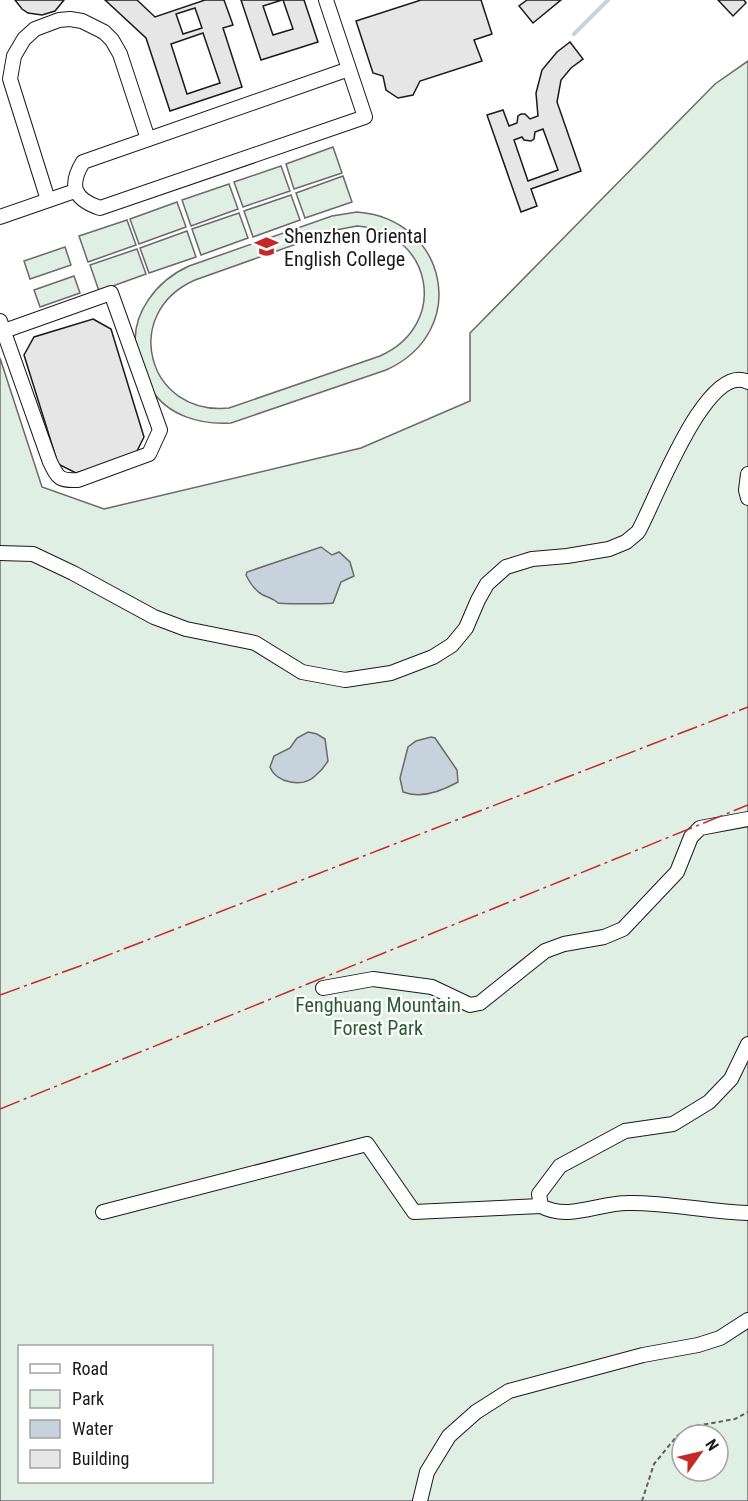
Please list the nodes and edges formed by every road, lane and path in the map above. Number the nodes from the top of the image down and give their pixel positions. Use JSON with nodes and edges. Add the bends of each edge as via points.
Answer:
{"nodes":[{"id":1,"x":326,"y":0,"type":"edge"},
{"id":2,"x":349,"y":69,"type":"junction"},
{"id":3,"x":148,"y":139,"type":"junction"},
{"id":4,"x":75,"y":191,"type":"junction"},
{"id":5,"x":48,"y":200,"type":"junction"},
{"id":6,"x":0,"y":217,"type":"edge"},
{"id":7,"x":2,"y":326,"type":"edge"},
{"id":8,"x":748,"y":382,"type":"edge"},
{"id":9,"x":748,"y":474,"type":"edge"},
{"id":10,"x":748,"y":498,"type":"edge"},
{"id":11,"x":0,"y":553,"type":"edge"},
{"id":12,"x":748,"y":819,"type":"edge"},
{"id":13,"x":322,"y":988,"type":"dead end"},
{"id":14,"x":748,"y":1044,"type":"edge"},
{"id":15,"x":541,"y":1206,"type":"junction"},
{"id":16,"x":103,"y":1212,"type":"dead end"},
{"id":17,"x":748,"y":1213,"type":"edge"},
{"id":18,"x":748,"y":1320,"type":"edge"},
{"id":19,"x":748,"y":1412,"type":"edge"},
{"id":20,"x":420,"y":1501,"type":"edge"},
{"id":21,"x":642,"y":1501,"type":"edge"}],
"edges":[{"from":1,"to":2,"type":"street"},
{"from":2,"to":3,"type":"street"},
{"from":2,"to":4,"type":"street","via":[[365,117],[100,208]]},
{"from":3,"to":4,"type":"street","via":[[83,162],[75,179]]},
{"from":3,"to":5,"type":"street","via":[[120,54],[104,32],[70,19],[35,29],[14,56],[10,79]]},
{"from":4,"to":5,"type":"street"},
{"from":5,"to":6,"type":"street"},
{"from":7,"to":7,"type":"street","via":[[57,476],[65,481],[78,480],[150,454],[160,430],[111,293]]},
{"from":8,"to":11,"type":"street","via":[[729,381],[707,401],[684,433],[639,532],[609,549],[532,559],[506,567],[487,584],[466,628],[452,645],[392,673],[345,680],[302,672],[255,643],[186,629],[153,617],[33,554]]},
{"from":9,"to":10,"type":"street"},
{"from":12,"to":13,"type":"street","via":[[700,828],[677,872],[623,929],[545,951],[480,1003],[470,1005],[432,987],[373,979]]},
{"from":14,"to":15,"type":"street","via":[[731,1079],[709,1102],[673,1124],[625,1131],[560,1166],[539,1194]]},
{"from":15,"to":16,"type":"street","via":[[414,1212],[367,1144]]},
{"from":15,"to":17,"type":"street","via":[[551,1212],[570,1213],[628,1203]]},
{"from":18,"to":20,"type":"street","via":[[720,1338],[698,1345],[643,1355],[509,1391],[449,1436],[427,1472]]},
{"from":19,"to":21,"type":"path","via":[[735,1419],[690,1427],[677,1436],[654,1464]]}]}
